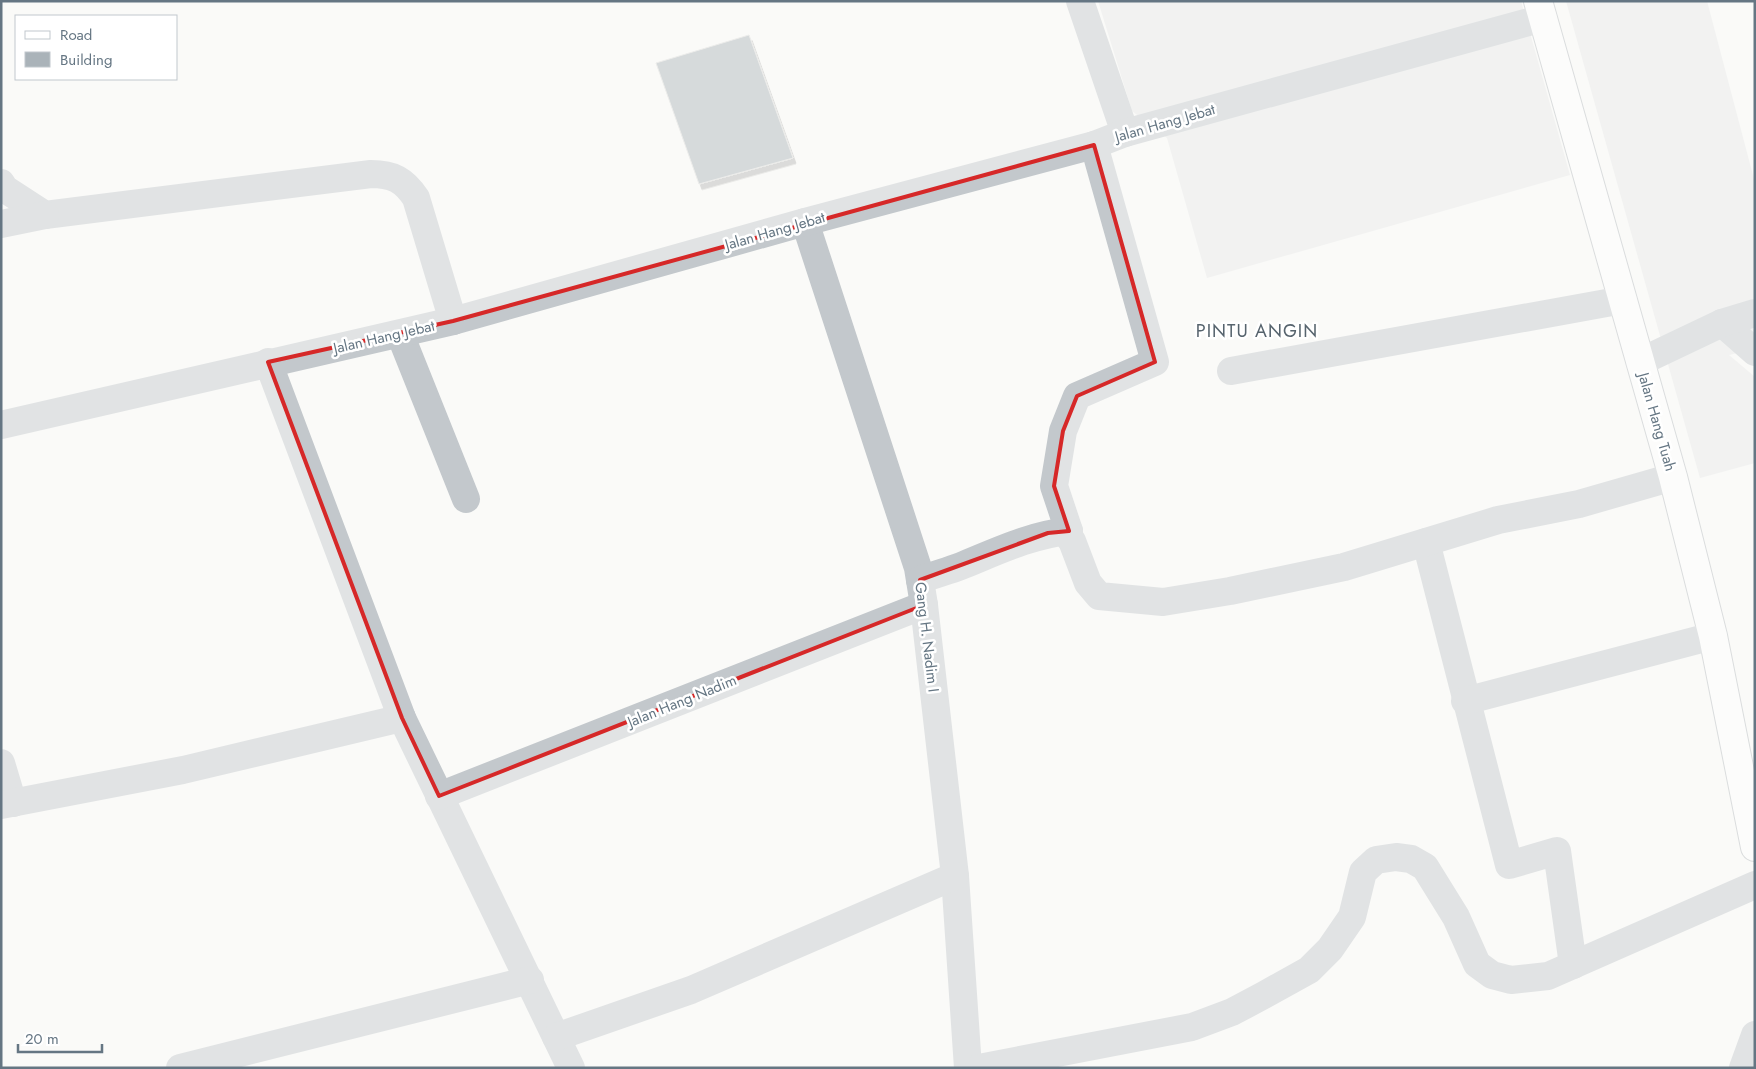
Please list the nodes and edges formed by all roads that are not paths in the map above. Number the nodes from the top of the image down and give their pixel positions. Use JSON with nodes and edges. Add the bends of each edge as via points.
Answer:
{"nodes":[{"id":1,"x":1080,"y":1,"type":"edge"},
{"id":2,"x":1541,"y":10,"type":"edge"},
{"id":3,"x":1125,"y":133,"type":"junction"},
{"id":4,"x":1094,"y":145,"type":"junction"},
{"id":5,"x":1,"y":183,"type":"edge"},
{"id":6,"x":45,"y":215,"type":"junction"},
{"id":7,"x":805,"y":222,"type":"junction"},
{"id":8,"x":1,"y":224,"type":"edge"},
{"id":9,"x":1623,"y":300,"type":"junction"},
{"id":10,"x":1755,"y":313,"type":"edge"},
{"id":11,"x":453,"y":321,"type":"junction"},
{"id":12,"x":1722,"y":323,"type":"junction"},
{"id":13,"x":400,"y":334,"type":"junction"},
{"id":14,"x":1755,"y":352,"type":"edge"},
{"id":15,"x":268,"y":362,"type":"junction"},
{"id":16,"x":1640,"y":362,"type":"junction"},
{"id":17,"x":1231,"y":371,"type":"dead end"},
{"id":18,"x":1,"y":425,"type":"edge"},
{"id":19,"x":1673,"y":476,"type":"junction"},
{"id":20,"x":466,"y":499,"type":"dead end"},
{"id":21,"x":1068,"y":531,"type":"junction"},
{"id":22,"x":1426,"y":542,"type":"junction"},
{"id":23,"x":922,"y":592,"type":"junction"},
{"id":24,"x":1713,"y":636,"type":"junction"},
{"id":25,"x":1465,"y":701,"type":"junction"},
{"id":26,"x":402,"y":718,"type":"junction"},
{"id":27,"x":1,"y":763,"type":"edge"},
{"id":28,"x":439,"y":796,"type":"junction"},
{"id":29,"x":7,"y":804,"type":"edge"},
{"id":30,"x":1755,"y":847,"type":"edge"},
{"id":31,"x":955,"y":876,"type":"junction"},
{"id":32,"x":1755,"y":884,"type":"edge"},
{"id":33,"x":1573,"y":965,"type":"junction"},
{"id":34,"x":530,"y":980,"type":"junction"},
{"id":35,"x":1755,"y":1036,"type":"edge"},
{"id":36,"x":556,"y":1037,"type":"junction"},
{"id":37,"x":180,"y":1068,"type":"edge"},
{"id":38,"x":571,"y":1068,"type":"edge"},
{"id":39,"x":968,"y":1068,"type":"edge"},
{"id":40,"x":979,"y":1068,"type":"edge"},
{"id":41,"x":1743,"y":1068,"type":"edge"}],
"edges":[{"from":1,"to":3,"type":"street"},
{"from":2,"to":3,"type":"street","name":"Jalan Hang Jebat"},
{"from":2,"to":9,"type":"main road","name":"Jalan Hang Tuah"},
{"from":3,"to":4,"type":"street","name":"Jalan Hang Jebat"},
{"from":4,"to":7,"type":"street","name":"Jalan Hang Jebat"},
{"from":4,"to":21,"type":"street","via":[[1155,362],[1077,396],[1063,431],[1054,486]]},
{"from":5,"to":6,"type":"street"},
{"from":6,"to":8,"type":"street"},
{"from":6,"to":11,"type":"street","via":[[384,174],[408,185],[416,198]]},
{"from":7,"to":11,"type":"street","name":"Jalan Hang Jebat"},
{"from":7,"to":23,"type":"street","name":"Gang H. Nadim I","via":[[915,559]]},
{"from":9,"to":16,"type":"main road","name":"Jalan Hang Tuah"},
{"from":9,"to":17,"type":"street"},
{"from":10,"to":12,"type":"street"},
{"from":11,"to":13,"type":"street","name":"Jalan Hang Jebat"},
{"from":12,"to":14,"type":"street"},
{"from":12,"to":16,"type":"street"},
{"from":13,"to":15,"type":"street","name":"Jalan Hang Jebat"},
{"from":13,"to":20,"type":"street"},
{"from":15,"to":18,"type":"street","name":"Jalan Hang Jebat"},
{"from":15,"to":26,"type":"street"},
{"from":16,"to":19,"type":"main road","name":"Jalan Hang Tuah"},
{"from":19,"to":22,"type":"street","via":[[1579,504],[1498,520]]},
{"from":19,"to":24,"type":"main road","name":"Jalan Hang Tuah"},
{"from":21,"to":22,"type":"street","via":[[1088,583],[1099,596],[1163,602],[1344,567]]},
{"from":21,"to":23,"type":"street","name":"Jalan Hang Nadim","via":[[1048,533],[960,566]]},
{"from":22,"to":25,"type":"street"},
{"from":23,"to":28,"type":"street","name":"Jalan Hang Nadim"},
{"from":23,"to":31,"type":"street","name":"Gang H. Nadim I"},
{"from":24,"to":25,"type":"street"},
{"from":24,"to":30,"type":"main road","name":"Jalan Hang Tuah"},
{"from":25,"to":33,"type":"street","via":[[1509,865],[1557,851]]},
{"from":26,"to":28,"type":"street"},
{"from":26,"to":29,"type":"street","via":[[183,770]]},
{"from":27,"to":29,"type":"street"},
{"from":28,"to":34,"type":"street"},
{"from":31,"to":36,"type":"street","via":[[691,990]]},
{"from":31,"to":39,"type":"street","name":"Gang H. Nadim I"},
{"from":32,"to":33,"type":"street"},
{"from":33,"to":40,"type":"street","via":[[1548,976],[1511,980],[1492,975],[1477,964],[1456,916],[1425,867],[1411,859],[1376,860],[1363,872],[1352,917],[1330,949],[1309,970],[1264,996],[1192,1027]]},
{"from":34,"to":36,"type":"street"},
{"from":34,"to":37,"type":"street"},
{"from":35,"to":41,"type":"street"},
{"from":36,"to":38,"type":"street"}]}
